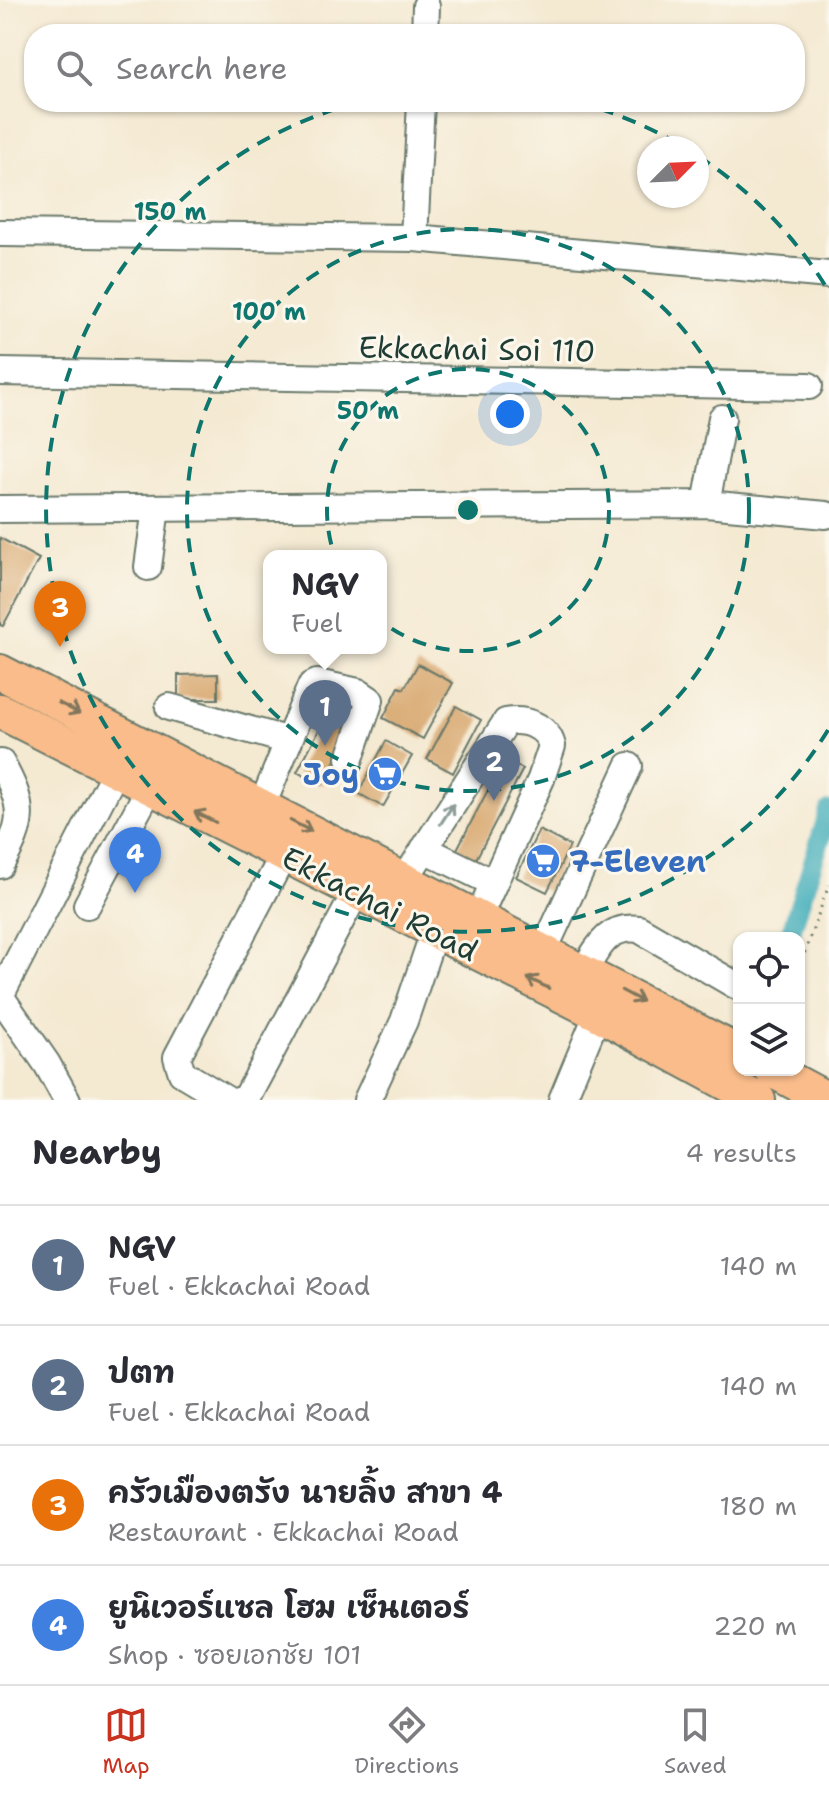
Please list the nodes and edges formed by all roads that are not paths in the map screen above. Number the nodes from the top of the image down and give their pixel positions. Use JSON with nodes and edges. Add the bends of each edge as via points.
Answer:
{"nodes":[{"id":1,"x":426,"y":6,"type":"dead end"},
{"id":2,"x":425,"y":24,"type":"edge"},
{"id":3,"x":420,"y":112,"type":"edge"},
{"id":4,"x":0,"y":233,"type":"edge"},
{"id":5,"x":414,"y":238,"type":"junction"},
{"id":6,"x":829,"y":275,"type":"edge"},
{"id":7,"x":0,"y":372,"type":"edge"},
{"id":8,"x":809,"y":386,"type":"dead end"},
{"id":9,"x":722,"y":418,"type":"dead end"},
{"id":10,"x":706,"y":504,"type":"junction"},
{"id":11,"x":156,"y":508,"type":"junction"},
{"id":12,"x":0,"y":509,"type":"edge"},
{"id":13,"x":826,"y":515,"type":"dead end"},
{"id":14,"x":148,"y":567,"type":"dead end"},
{"id":15,"x":0,"y":672,"type":"edge"},
{"id":16,"x":169,"y":707,"type":"dead end"},
{"id":17,"x":9,"y":715,"type":"edge"},
{"id":18,"x":289,"y":741,"type":"junction"},
{"id":19,"x":350,"y":758,"type":"dead end"},
{"id":20,"x":0,"y":762,"type":"edge"},
{"id":21,"x":629,"y":766,"type":"dead end"},
{"id":22,"x":116,"y":770,"type":"junction"},
{"id":23,"x":149,"y":789,"type":"junction"},
{"id":24,"x":262,"y":806,"type":"junction"},
{"id":25,"x":424,"y":849,"type":"junction"},
{"id":26,"x":283,"y":856,"type":"junction"},
{"id":27,"x":0,"y":865,"type":"edge"},
{"id":28,"x":405,"y":879,"type":"junction"},
{"id":29,"x":494,"y":883,"type":"junction"},
{"id":30,"x":356,"y":892,"type":"junction"},
{"id":31,"x":87,"y":905,"type":"dead end"},
{"id":32,"x":477,"y":920,"type":"junction"},
{"id":33,"x":434,"y":932,"type":"junction"},
{"id":34,"x":543,"y":952,"type":"junction"},
{"id":35,"x":584,"y":971,"type":"junction"},
{"id":36,"x":733,"y":984,"type":"edge"},
{"id":37,"x":0,"y":996,"type":"edge"},
{"id":38,"x":598,"y":1013,"type":"junction"},
{"id":39,"x":724,"y":1056,"type":"edge"},
{"id":40,"x":784,"y":1076,"type":"edge"},
{"id":41,"x":67,"y":1100,"type":"edge"},
{"id":42,"x":227,"y":1100,"type":"edge"},
{"id":43,"x":241,"y":1100,"type":"edge"},
{"id":44,"x":367,"y":1100,"type":"edge"},
{"id":45,"x":562,"y":1100,"type":"edge"},
{"id":46,"x":758,"y":1100,"type":"edge"},
{"id":47,"x":828,"y":1100,"type":"edge"}],
"edges":[{"from":1,"to":2,"type":"street"},
{"from":3,"to":5,"type":"street"},
{"from":4,"to":5,"type":"street"},
{"from":5,"to":6,"type":"street"},
{"from":7,"to":8,"type":"street","name":"Ekkachai Soi 110"},
{"from":9,"to":10,"type":"street"},
{"from":10,"to":11,"type":"street"},
{"from":10,"to":13,"type":"street"},
{"from":11,"to":12,"type":"street"},
{"from":11,"to":14,"type":"street"},
{"from":15,"to":24,"type":"main road","name":"Ekkachai Road","one_way":true},
{"from":16,"to":18,"type":"street"},
{"from":17,"to":20,"type":"street"},
{"from":17,"to":22,"type":"main road","name":"Ekkachai Road"},
{"from":18,"to":19,"type":"street","via":[[311,686],[322,682],[358,692],[370,700]]},
{"from":18,"to":24,"type":"street"},
{"from":20,"to":27,"type":"street","via":[[20,809],[19,834]]},
{"from":21,"to":34,"type":"street"},
{"from":22,"to":23,"type":"main road","name":"Ekkachai Road"},
{"from":22,"to":37,"type":"street"},
{"from":26,"to":23,"type":"main road","name":"Ekkachai Road","one_way":true},
{"from":23,"to":31,"type":"street"},
{"from":24,"to":28,"type":"main road","name":"Ekkachai Road","one_way":true},
{"from":25,"to":28,"type":"street"},
{"from":25,"to":29,"type":"street"},
{"from":25,"to":29,"type":"street","one_way":true,"via":[[506,722],[529,722],[546,733],[552,746]]},
{"from":26,"to":30,"type":"main road","name":"Ekkachai Road"},
{"from":26,"to":42,"type":"street","via":[[177,1057],[182,1073]]},
{"from":28,"to":32,"type":"main road","name":"Ekkachai Road"},
{"from":29,"to":32,"type":"street"},
{"from":30,"to":33,"type":"main road","name":"Ekkachai Road"},
{"from":30,"to":43,"type":"street"},
{"from":32,"to":34,"type":"main road","name":"Ekkachai Road"},
{"from":38,"to":33,"type":"main road","name":"Ekkachai Road","one_way":true},
{"from":33,"to":44,"type":"street","via":[[404,1021]]},
{"from":34,"to":35,"type":"main road","name":"Ekkachai Road"},
{"from":35,"to":36,"type":"street","via":[[601,941],[626,927],[639,929]]},
{"from":35,"to":39,"type":"main road","name":"Ekkachai Road","one_way":true},
{"from":37,"to":41,"type":"street"},
{"from":38,"to":39,"type":"main road","name":"Ekkachai Road"},
{"from":38,"to":45,"type":"street"},
{"from":39,"to":46,"type":"main road","name":"Ekkachai Road"},
{"from":40,"to":47,"type":"main road"}]}
